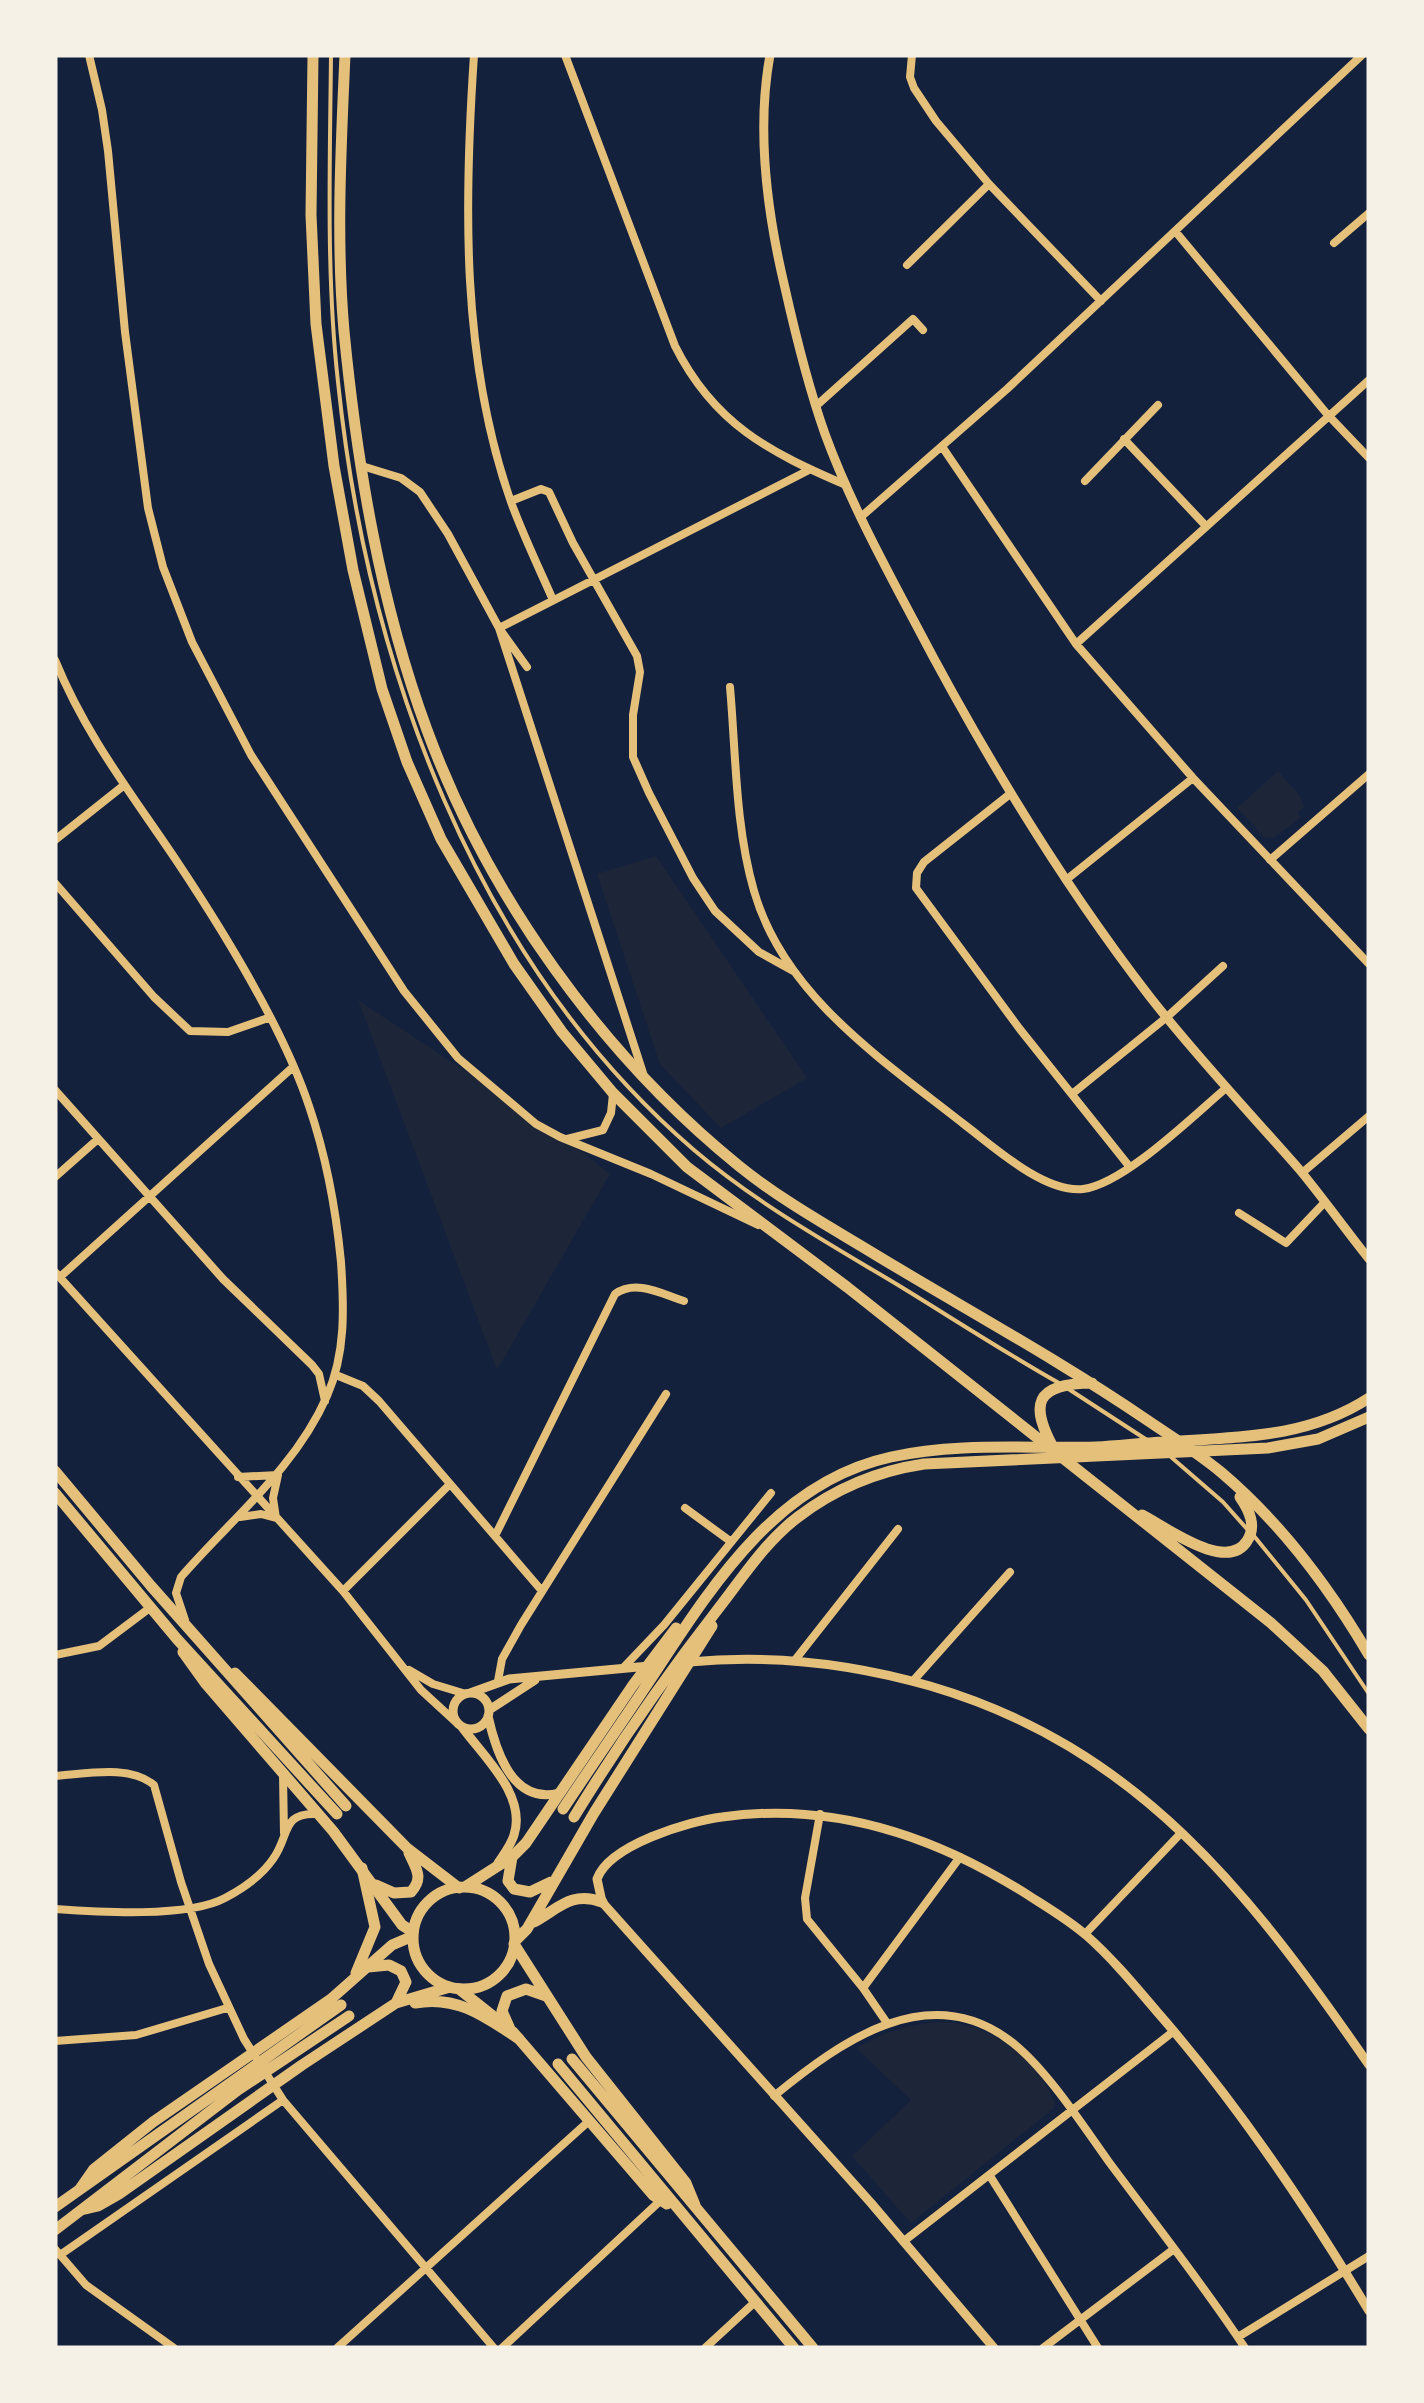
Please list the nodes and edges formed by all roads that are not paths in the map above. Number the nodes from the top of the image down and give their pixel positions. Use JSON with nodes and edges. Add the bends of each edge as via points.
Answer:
{"nodes":[{"id":1,"x":89,"y":55,"type":"edge"},
{"id":2,"x":313,"y":55,"type":"edge"},
{"id":3,"x":332,"y":55,"type":"edge"},
{"id":4,"x":345,"y":55,"type":"edge"},
{"id":5,"x":474,"y":55,"type":"edge"},
{"id":6,"x":565,"y":55,"type":"edge"},
{"id":7,"x":770,"y":55,"type":"edge"},
{"id":8,"x":912,"y":55,"type":"edge"},
{"id":9,"x":1362,"y":55,"type":"edge"},
{"id":10,"x":989,"y":184,"type":"junction"},
{"id":11,"x":1369,"y":214,"type":"edge"},
{"id":12,"x":1175,"y":232,"type":"junction"},
{"id":13,"x":1334,"y":244,"type":"dead end"},
{"id":14,"x":907,"y":265,"type":"dead end"},
{"id":15,"x":1101,"y":302,"type":"junction"},
{"id":16,"x":923,"y":330,"type":"dead end"},
{"id":17,"x":1369,"y":380,"type":"edge"},
{"id":18,"x":1158,"y":405,"type":"dead end"},
{"id":19,"x":816,"y":406,"type":"junction"},
{"id":20,"x":1328,"y":414,"type":"junction"},
{"id":21,"x":1124,"y":439,"type":"junction"},
{"id":22,"x":943,"y":448,"type":"junction"},
{"id":23,"x":1369,"y":458,"type":"edge"},
{"id":24,"x":362,"y":466,"type":"junction"},
{"id":25,"x":809,"y":470,"type":"junction"},
{"id":26,"x":1084,"y":480,"type":"dead end"},
{"id":27,"x":846,"y":485,"type":"junction"},
{"id":28,"x":511,"y":501,"type":"junction"},
{"id":29,"x":862,"y":516,"type":"junction"},
{"id":30,"x":1205,"y":525,"type":"junction"},
{"id":31,"x":596,"y":579,"type":"junction"},
{"id":32,"x":552,"y":600,"type":"junction"},
{"id":33,"x":499,"y":628,"type":"junction"},
{"id":34,"x":1076,"y":644,"type":"junction"},
{"id":35,"x":55,"y":660,"type":"edge"},
{"id":36,"x":527,"y":666,"type":"dead end"},
{"id":37,"x":730,"y":686,"type":"dead end"},
{"id":38,"x":1369,"y":774,"type":"edge"},
{"id":39,"x":1193,"y":778,"type":"junction"},
{"id":40,"x":122,"y":786,"type":"junction"},
{"id":41,"x":1010,"y":794,"type":"junction"},
{"id":42,"x":55,"y":840,"type":"edge"},
{"id":43,"x":1270,"y":860,"type":"junction"},
{"id":44,"x":1066,"y":880,"type":"junction"},
{"id":45,"x":55,"y":883,"type":"edge"},
{"id":46,"x":1369,"y":964,"type":"edge"},
{"id":47,"x":1224,"y":966,"type":"dead end"},
{"id":48,"x":796,"y":973,"type":"junction"},
{"id":49,"x":1167,"y":1017,"type":"junction"},
{"id":50,"x":268,"y":1018,"type":"junction"},
{"id":51,"x":293,"y":1067,"type":"junction"},
{"id":52,"x":642,"y":1073,"type":"junction"},
{"id":53,"x":1225,"y":1089,"type":"junction"},
{"id":54,"x":55,"y":1090,"type":"edge"},
{"id":55,"x":613,"y":1093,"type":"junction"},
{"id":56,"x":1072,"y":1094,"type":"junction"},
{"id":57,"x":1369,"y":1116,"type":"edge"},
{"id":58,"x":567,"y":1139,"type":"junction"},
{"id":59,"x":98,"y":1140,"type":"junction"},
{"id":60,"x":1128,"y":1166,"type":"junction"},
{"id":61,"x":1302,"y":1173,"type":"junction"},
{"id":62,"x":55,"y":1178,"type":"edge"},
{"id":63,"x":148,"y":1197,"type":"junction"},
{"id":64,"x":1324,"y":1203,"type":"junction"},
{"id":65,"x":1239,"y":1212,"type":"dead end"},
{"id":66,"x":770,"y":1231,"type":"junction"},
{"id":67,"x":1369,"y":1258,"type":"edge"},
{"id":68,"x":57,"y":1274,"type":"edge"},
{"id":69,"x":684,"y":1302,"type":"dead end"},
{"id":70,"x":336,"y":1375,"type":"junction"},
{"id":71,"x":1092,"y":1383,"type":"junction"},
{"id":72,"x":1065,"y":1386,"type":"junction"},
{"id":73,"x":666,"y":1394,"type":"dead end"},
{"id":74,"x":1369,"y":1398,"type":"edge"},
{"id":75,"x":325,"y":1402,"type":"junction"},
{"id":76,"x":1369,"y":1418,"type":"edge"},
{"id":77,"x":1058,"y":1455,"type":"junction"},
{"id":78,"x":55,"y":1471,"type":"edge"},
{"id":79,"x":1224,"y":1475,"type":"junction"},
{"id":80,"x":278,"y":1476,"type":"junction"},
{"id":81,"x":238,"y":1478,"type":"junction"},
{"id":82,"x":450,"y":1484,"type":"junction"},
{"id":83,"x":55,"y":1493,"type":"edge"},
{"id":84,"x":772,"y":1493,"type":"dead end"},
{"id":85,"x":256,"y":1498,"type":"junction"},
{"id":86,"x":1113,"y":1498,"type":"junction"},
{"id":87,"x":686,"y":1508,"type":"dead end"},
{"id":88,"x":236,"y":1518,"type":"junction"},
{"id":89,"x":276,"y":1518,"type":"junction"},
{"id":90,"x":898,"y":1529,"type":"dead end"},
{"id":91,"x":1251,"y":1534,"type":"junction"},
{"id":92,"x":495,"y":1536,"type":"junction"},
{"id":93,"x":730,"y":1541,"type":"junction"},
{"id":94,"x":1010,"y":1572,"type":"dead end"},
{"id":95,"x":342,"y":1591,"type":"junction"},
{"id":96,"x":542,"y":1592,"type":"junction"},
{"id":97,"x":700,"y":1603,"type":"junction"},
{"id":98,"x":151,"y":1607,"type":"junction"},
{"id":99,"x":716,"y":1612,"type":"junction"},
{"id":100,"x":188,"y":1628,"type":"junction"},
{"id":101,"x":177,"y":1639,"type":"junction"},
{"id":102,"x":55,"y":1654,"type":"edge"},
{"id":103,"x":1369,"y":1654,"type":"edge"},
{"id":104,"x":213,"y":1656,"type":"junction"},
{"id":105,"x":795,"y":1660,"type":"junction"},
{"id":106,"x":406,"y":1667,"type":"junction"},
{"id":107,"x":623,"y":1668,"type":"junction"},
{"id":108,"x":538,"y":1679,"type":"junction"},
{"id":109,"x":498,"y":1681,"type":"junction"},
{"id":110,"x":913,"y":1681,"type":"junction"},
{"id":111,"x":468,"y":1694,"type":"junction"},
{"id":112,"x":1369,"y":1694,"type":"edge"},
{"id":113,"x":488,"y":1713,"type":"junction"},
{"id":114,"x":460,"y":1726,"type":"junction"},
{"id":115,"x":1369,"y":1729,"type":"edge"},
{"id":116,"x":282,"y":1774,"type":"junction"},
{"id":117,"x":55,"y":1776,"type":"edge"},
{"id":118,"x":562,"y":1793,"type":"junction"},
{"id":119,"x":318,"y":1814,"type":"junction"},
{"id":120,"x":820,"y":1814,"type":"junction"},
{"id":121,"x":1181,"y":1833,"type":"junction"},
{"id":122,"x":284,"y":1834,"type":"junction"},
{"id":123,"x":407,"y":1848,"type":"junction"},
{"id":124,"x":512,"y":1857,"type":"junction"},
{"id":125,"x":960,"y":1858,"type":"junction"},
{"id":126,"x":496,"y":1867,"type":"junction"},
{"id":127,"x":362,"y":1868,"type":"junction"},
{"id":128,"x":555,"y":1880,"type":"junction"},
{"id":129,"x":376,"y":1885,"type":"junction"},
{"id":130,"x":462,"y":1887,"type":"junction"},
{"id":131,"x":602,"y":1902,"type":"junction"},
{"id":132,"x":55,"y":1909,"type":"edge"},
{"id":133,"x":190,"y":1910,"type":"junction"},
{"id":134,"x":530,"y":1924,"type":"junction"},
{"id":135,"x":413,"y":1934,"type":"junction"},
{"id":136,"x":1085,"y":1934,"type":"junction"},
{"id":137,"x":514,"y":1942,"type":"junction"},
{"id":138,"x":366,"y":1968,"type":"junction"},
{"id":139,"x":354,"y":1980,"type":"junction"},
{"id":140,"x":454,"y":1988,"type":"junction"},
{"id":141,"x":863,"y":1988,"type":"junction"},
{"id":142,"x":546,"y":1996,"type":"junction"},
{"id":143,"x":396,"y":2003,"type":"junction"},
{"id":144,"x":227,"y":2008,"type":"junction"},
{"id":145,"x":378,"y":2015,"type":"junction"},
{"id":146,"x":887,"y":2023,"type":"junction"},
{"id":147,"x":1174,"y":2031,"type":"junction"},
{"id":148,"x":514,"y":2034,"type":"junction"},
{"id":149,"x":55,"y":2040,"type":"edge"},
{"id":150,"x":572,"y":2059,"type":"dead end"},
{"id":151,"x":558,"y":2064,"type":"dead end"},
{"id":152,"x":1369,"y":2065,"type":"edge"},
{"id":153,"x":280,"y":2096,"type":"junction"},
{"id":154,"x":774,"y":2096,"type":"junction"},
{"id":155,"x":1070,"y":2110,"type":"junction"},
{"id":156,"x":589,"y":2121,"type":"junction"},
{"id":157,"x":990,"y":2176,"type":"junction"},
{"id":158,"x":80,"y":2189,"type":"junction"},
{"id":159,"x":666,"y":2203,"type":"junction"},
{"id":160,"x":56,"y":2206,"type":"edge"},
{"id":161,"x":81,"y":2210,"type":"junction"},
{"id":162,"x":696,"y":2210,"type":"junction"},
{"id":163,"x":55,"y":2230,"type":"edge"},
{"id":164,"x":904,"y":2241,"type":"junction"},
{"id":165,"x":1174,"y":2249,"type":"junction"},
{"id":166,"x":57,"y":2252,"type":"edge"},
{"id":167,"x":1369,"y":2256,"type":"edge"},
{"id":168,"x":426,"y":2266,"type":"junction"},
{"id":169,"x":1344,"y":2270,"type":"junction"},
{"id":170,"x":755,"y":2302,"type":"junction"},
{"id":171,"x":1369,"y":2311,"type":"edge"},
{"id":172,"x":1081,"y":2319,"type":"junction"},
{"id":173,"x":1238,"y":2337,"type":"junction"},
{"id":174,"x":174,"y":2348,"type":"edge"},
{"id":175,"x":337,"y":2348,"type":"edge"},
{"id":176,"x":494,"y":2348,"type":"edge"},
{"id":177,"x":502,"y":2348,"type":"edge"},
{"id":178,"x":705,"y":2348,"type":"edge"},
{"id":179,"x":794,"y":2348,"type":"edge"},
{"id":180,"x":813,"y":2348,"type":"edge"},
{"id":181,"x":994,"y":2348,"type":"edge"},
{"id":182,"x":1043,"y":2348,"type":"edge"},
{"id":183,"x":1098,"y":2348,"type":"edge"},
{"id":184,"x":1245,"y":2348,"type":"edge"}],
"edges":[{"from":1,"to":58,"type":"street","via":[[102,110],[148,508],[192,642],[251,755],[431,1028],[514,1108]]},
{"from":2,"to":55,"type":"main road","via":[[316,324],[342,515],[377,673],[441,839],[514,964]]},
{"from":3,"to":72,"type":"lane","via":[[333,322],[367,562],[412,719],[487,885],[596,1046],[692,1148],[774,1209]]},
{"from":4,"to":24,"type":"main road","via":[[344,328]]},
{"from":5,"to":28,"type":"street","via":[[471,303]]},
{"from":6,"to":25,"type":"street","via":[[688,372],[734,424]]},
{"from":7,"to":19,"type":"street","via":[[768,204]]},
{"from":8,"to":10,"type":"street","via":[[918,99]]},
{"from":9,"to":12,"type":"street"},
{"from":10,"to":14,"type":"street"},
{"from":10,"to":15,"type":"street"},
{"from":11,"to":13,"type":"street"},
{"from":12,"to":15,"type":"street"},
{"from":12,"to":20,"type":"street"},
{"from":15,"to":22,"type":"street"},
{"from":16,"to":19,"type":"street","via":[[914,320]]},
{"from":17,"to":20,"type":"street"},
{"from":18,"to":21,"type":"street"},
{"from":19,"to":27,"type":"street"},
{"from":20,"to":23,"type":"street"},
{"from":20,"to":30,"type":"street"},
{"from":21,"to":26,"type":"street"},
{"from":21,"to":30,"type":"street"},
{"from":22,"to":29,"type":"street"},
{"from":22,"to":34,"type":"street"},
{"from":24,"to":33,"type":"street","via":[[401,478],[420,492]]},
{"from":24,"to":52,"type":"main road","via":[[402,655],[457,804],[534,936]]},
{"from":25,"to":27,"type":"street"},
{"from":25,"to":31,"type":"street"},
{"from":27,"to":29,"type":"street"},
{"from":28,"to":31,"type":"street","via":[[548,492]]},
{"from":28,"to":32,"type":"street"},
{"from":29,"to":41,"type":"street"},
{"from":30,"to":34,"type":"street"},
{"from":31,"to":32,"type":"street"},
{"from":31,"to":48,"type":"street","via":[[639,664],[633,757],[648,793],[714,911],[759,952]]},
{"from":32,"to":33,"type":"street"},
{"from":33,"to":36,"type":"street"},
{"from":33,"to":52,"type":"street"},
{"from":34,"to":39,"type":"street"},
{"from":35,"to":40,"type":"street"},
{"from":37,"to":48,"type":"street","via":[[750,874],[761,912]]},
{"from":38,"to":43,"type":"street"},
{"from":39,"to":43,"type":"street"},
{"from":39,"to":44,"type":"street"},
{"from":40,"to":42,"type":"street"},
{"from":40,"to":50,"type":"street","via":[[203,902]]},
{"from":41,"to":44,"type":"street"},
{"from":41,"to":56,"type":"street","via":[[924,862],[916,888]]},
{"from":43,"to":46,"type":"street"},
{"from":44,"to":49,"type":"street"},
{"from":45,"to":50,"type":"street","via":[[190,1031],[228,1032]]},
{"from":47,"to":49,"type":"street"},
{"from":48,"to":60,"type":"street","via":[[857,1039],[1040,1178],[1087,1188]]},
{"from":49,"to":53,"type":"street"},
{"from":49,"to":56,"type":"street"},
{"from":50,"to":51,"type":"street"},
{"from":51,"to":63,"type":"street"},
{"from":51,"to":70,"type":"street","via":[[309,1105],[338,1231],[343,1325]]},
{"from":52,"to":71,"type":"main road","via":[[756,1180]]},
{"from":53,"to":60,"type":"street"},
{"from":53,"to":61,"type":"street"},
{"from":54,"to":59,"type":"street"},
{"from":55,"to":58,"type":"street","via":[[603,1130]]},
{"from":55,"to":66,"type":"main road","via":[[687,1167]]},
{"from":56,"to":60,"type":"street"},
{"from":57,"to":61,"type":"street"},
{"from":58,"to":66,"type":"street"},
{"from":59,"to":62,"type":"street"},
{"from":59,"to":63,"type":"street"},
{"from":61,"to":64,"type":"street"},
{"from":63,"to":68,"type":"street"},
{"from":63,"to":75,"type":"street","via":[[316,1370]]},
{"from":64,"to":65,"type":"street","via":[[1286,1243]]},
{"from":64,"to":67,"type":"street"},
{"from":66,"to":77,"type":"main road"},
{"from":68,"to":81,"type":"street"},
{"from":69,"to":92,"type":"street","via":[[635,1286],[615,1294]]},
{"from":70,"to":75,"type":"street"},
{"from":70,"to":82,"type":"street","via":[[371,1392]]},
{"from":71,"to":72,"type":"main road"},
{"from":71,"to":79,"type":"main road"},
{"from":72,"to":77,"type":"main road","via":[[1050,1392],[1038,1412]]},
{"from":72,"to":91,"type":"lane","via":[[1184,1466]]},
{"from":73,"to":96,"type":"street"},
{"from":74,"to":97,"type":"main road","via":[[1315,1424],[1255,1437],[894,1456],[838,1475],[773,1519]]},
{"from":75,"to":80,"type":"street"},
{"from":76,"to":99,"type":"main road","via":[[1318,1439],[1268,1448],[904,1467],[848,1486],[813,1507],[778,1534]]},
{"from":77,"to":86,"type":"main road"},
{"from":78,"to":100,"type":"main road"},
{"from":79,"to":91,"type":"main road","via":[[1246,1506]]},
{"from":79,"to":103,"type":"main road","via":[[1316,1572]]},
{"from":80,"to":81,"type":"street"},
{"from":80,"to":85,"type":"street"},
{"from":80,"to":89,"type":"street"},
{"from":81,"to":85,"type":"street"},
{"from":82,"to":92,"type":"street"},
{"from":82,"to":95,"type":"street"},
{"from":83,"to":98,"type":"main road"},
{"from":84,"to":93,"type":"street"},
{"from":85,"to":88,"type":"street"},
{"from":85,"to":89,"type":"street"},
{"from":86,"to":91,"type":"main road","via":[[1217,1554],[1236,1552]]},
{"from":86,"to":115,"type":"main road","via":[[1286,1636]]},
{"from":87,"to":93,"type":"street"},
{"from":88,"to":89,"type":"street"},
{"from":88,"to":100,"type":"street","via":[[177,1584]]},
{"from":89,"to":95,"type":"street"},
{"from":90,"to":105,"type":"street"},
{"from":91,"to":112,"type":"lane","via":[[1306,1600]]},
{"from":92,"to":96,"type":"street"},
{"from":93,"to":107,"type":"street"},
{"from":94,"to":110,"type":"street"},
{"from":95,"to":106,"type":"street"},
{"from":96,"to":109,"type":"street","via":[[507,1648]]},
{"from":97,"to":99,"type":"main road","via":[[568,1813]]},
{"from":97,"to":118,"type":"main road","via":[[641,1673]]},
{"from":98,"to":101,"type":"main road"},
{"from":98,"to":102,"type":"street","via":[[99,1646]]},
{"from":99,"to":128,"type":"main road"},
{"from":100,"to":104,"type":"main road"},
{"from":101,"to":104,"type":"main road","via":[[341,1810]]},
{"from":101,"to":116,"type":"main road","via":[[193,1668]]},
{"from":104,"to":123,"type":"main road"},
{"from":105,"to":107,"type":"street"},
{"from":105,"to":110,"type":"street"},
{"from":106,"to":111,"type":"street"},
{"from":106,"to":114,"type":"street"},
{"from":107,"to":108,"type":"street"},
{"from":108,"to":109,"type":"street"},
{"from":108,"to":113,"type":"street"},
{"from":109,"to":111,"type":"street"},
{"from":110,"to":121,"type":"street","via":[[1002,1710],[1068,1743]]},
{"from":111,"to":113,"type":"street","via":[[483,1698]]},
{"from":111,"to":114,"type":"street","via":[[453,1710]]},
{"from":113,"to":114,"type":"street","via":[[478,1728]]},
{"from":113,"to":118,"type":"street","via":[[498,1750],[521,1788],[540,1796]]},
{"from":114,"to":126,"type":"street","via":[[514,1804],[516,1830]]},
{"from":116,"to":119,"type":"main road"},
{"from":116,"to":122,"type":"street"},
{"from":117,"to":133,"type":"street","via":[[123,1773],[154,1786]]},
{"from":118,"to":124,"type":"main road"},
{"from":119,"to":122,"type":"street","via":[[299,1814]]},
{"from":119,"to":127,"type":"main road"},
{"from":120,"to":125,"type":"street","via":[[890,1828]]},
{"from":120,"to":131,"type":"street","via":[[740,1814],[672,1829],[603,1867],[597,1879]]},
{"from":120,"to":141,"type":"street","via":[[807,1919]]},
{"from":121,"to":136,"type":"street"},
{"from":121,"to":152,"type":"street","via":[[1295,1958]]},
{"from":122,"to":133,"type":"street","via":[[271,1862],[251,1881]]},
{"from":123,"to":129,"type":"main road","via":[[419,1876],[415,1888],[401,1894]]},
{"from":123,"to":130,"type":"main road"},
{"from":124,"to":126,"type":"main road"},
{"from":124,"to":128,"type":"main road","via":[[508,1881],[514,1889],[530,1892]]},
{"from":125,"to":136,"type":"street"},
{"from":125,"to":141,"type":"street"},
{"from":126,"to":130,"type":"main road"},
{"from":127,"to":129,"type":"main road"},
{"from":127,"to":139,"type":"main road","via":[[375,1928]]},
{"from":128,"to":134,"type":"main road"},
{"from":129,"to":135,"type":"main road"},
{"from":130,"to":135,"type":"main road","via":[[428,1902]]},
{"from":130,"to":137,"type":"main road","via":[[495,1898],[513,1924]]},
{"from":131,"to":134,"type":"main road","via":[[574,1898]]},
{"from":131,"to":154,"type":"street"},
{"from":132,"to":133,"type":"street"},
{"from":133,"to":144,"type":"street"},
{"from":134,"to":137,"type":"main road"},
{"from":135,"to":138,"type":"main road"},
{"from":135,"to":140,"type":"main road","via":[[426,1973]]},
{"from":136,"to":147,"type":"street"},
{"from":137,"to":140,"type":"main road","via":[[510,1959],[490,1982]]},
{"from":137,"to":142,"type":"main road"},
{"from":138,"to":139,"type":"main road"},
{"from":138,"to":143,"type":"main road","via":[[402,1971],[406,1982]]},
{"from":139,"to":158,"type":"main road","via":[[103,2161]]},
{"from":140,"to":143,"type":"main road"},
{"from":140,"to":148,"type":"main road"},
{"from":141,"to":146,"type":"street"},
{"from":142,"to":148,"type":"main road","via":[[526,1989],[506,1996],[502,2011]]},
{"from":142,"to":162,"type":"main road","via":[[678,2170]]},
{"from":143,"to":145,"type":"main road"},
{"from":144,"to":149,"type":"street","via":[[136,2035]]},
{"from":144,"to":153,"type":"street"},
{"from":145,"to":148,"type":"main road","via":[[442,2000],[475,2010]]},
{"from":145,"to":161,"type":"main road","via":[[120,2194]]},
{"from":146,"to":154,"type":"street","via":[[833,2050]]},
{"from":146,"to":155,"type":"street","via":[[934,2016],[981,2024],[1022,2051]]},
{"from":147,"to":155,"type":"street"},
{"from":147,"to":169,"type":"street","via":[[1276,2163]]},
{"from":148,"to":156,"type":"main road"},
{"from":150,"to":162,"type":"main road"},
{"from":151,"to":159,"type":"main road"},
{"from":153,"to":166,"type":"street"},
{"from":153,"to":168,"type":"street"},
{"from":154,"to":164,"type":"street"},
{"from":155,"to":157,"type":"street"},
{"from":155,"to":165,"type":"street"},
{"from":156,"to":159,"type":"main road"},
{"from":156,"to":168,"type":"street"},
{"from":157,"to":164,"type":"street"},
{"from":157,"to":172,"type":"street"},
{"from":158,"to":160,"type":"main road"},
{"from":158,"to":161,"type":"main road","via":[[345,2010]]},
{"from":159,"to":170,"type":"main road"},
{"from":159,"to":177,"type":"street"},
{"from":161,"to":163,"type":"main road"},
{"from":162,"to":180,"type":"main road"},
{"from":164,"to":181,"type":"street"},
{"from":165,"to":172,"type":"street"},
{"from":165,"to":173,"type":"street"},
{"from":166,"to":174,"type":"street","via":[[96,2293]]},
{"from":167,"to":169,"type":"street"},
{"from":168,"to":175,"type":"street"},
{"from":168,"to":176,"type":"street"},
{"from":169,"to":171,"type":"street"},
{"from":169,"to":173,"type":"street"},
{"from":170,"to":178,"type":"street"},
{"from":170,"to":179,"type":"main road"},
{"from":172,"to":182,"type":"street"},
{"from":172,"to":183,"type":"street"},
{"from":173,"to":184,"type":"street"}]}
